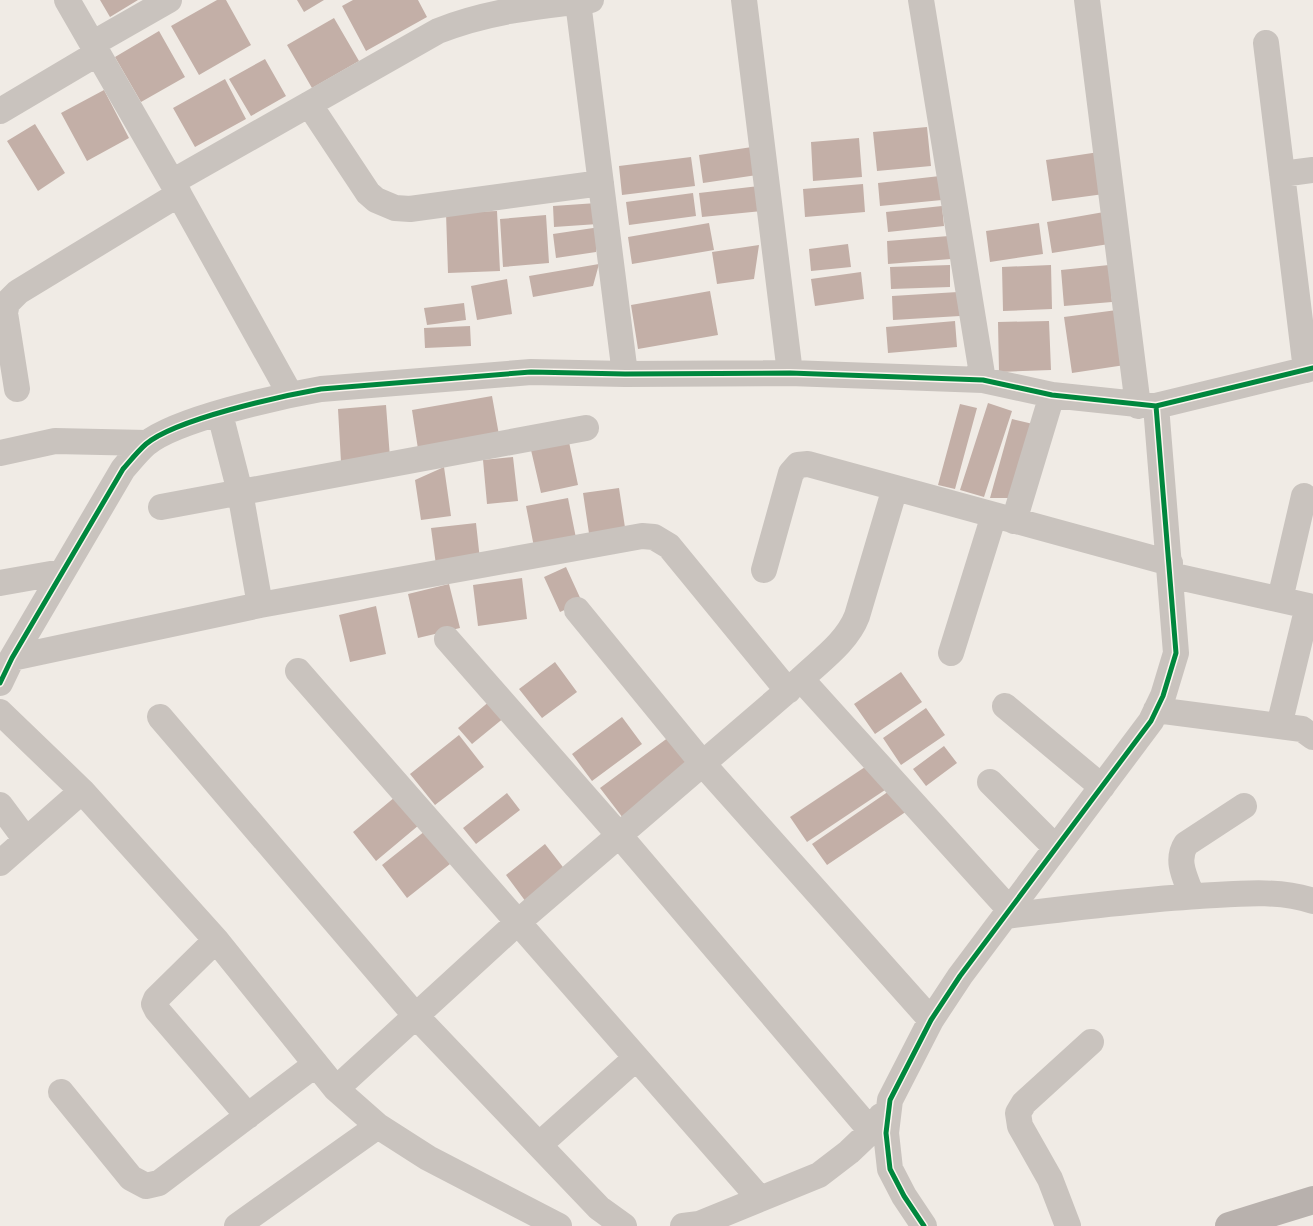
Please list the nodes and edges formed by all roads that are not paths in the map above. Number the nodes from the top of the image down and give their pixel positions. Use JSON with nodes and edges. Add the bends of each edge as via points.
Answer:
{"nodes":[{"id":1,"x":67,"y":0,"type":"edge"},
{"id":2,"x":169,"y":0,"type":"edge"},
{"id":3,"x":744,"y":0,"type":"edge"},
{"id":4,"x":921,"y":0,"type":"edge"},
{"id":5,"x":1087,"y":0,"type":"edge"},
{"id":6,"x":585,"y":1,"type":"edge"},
{"id":7,"x":1266,"y":43,"type":"dead end"},
{"id":8,"x":95,"y":48,"type":"junction"},
{"id":9,"x":310,"y":104,"type":"junction"},
{"id":10,"x":0,"y":111,"type":"edge"},
{"id":11,"x":1313,"y":170,"type":"edge"},
{"id":12,"x":1282,"y":174,"type":"junction"},
{"id":13,"x":601,"y":183,"type":"junction"},
{"id":14,"x":176,"y":188,"type":"junction"},
{"id":15,"x":3,"y":325,"type":"edge"},
{"id":16,"x":1309,"y":369,"type":"edge"},
{"id":17,"x":790,"y":373,"type":"junction"},
{"id":18,"x":625,"y":374,"type":"junction"},
{"id":19,"x":983,"y":380,"type":"junction"},
{"id":20,"x":17,"y":389,"type":"dead end"},
{"id":21,"x":290,"y":394,"type":"junction"},
{"id":22,"x":1052,"y":395,"type":"junction"},
{"id":23,"x":1147,"y":406,"type":"junction"},
{"id":24,"x":220,"y":414,"type":"junction"},
{"id":25,"x":586,"y":428,"type":"dead end"},
{"id":26,"x":147,"y":443,"type":"junction"},
{"id":27,"x":0,"y":453,"type":"edge"},
{"id":28,"x":895,"y":488,"type":"junction"},
{"id":29,"x":240,"y":492,"type":"junction"},
{"id":30,"x":1304,"y":496,"type":"dead end"},
{"id":31,"x":161,"y":507,"type":"dead end"},
{"id":32,"x":1004,"y":518,"type":"junction"},
{"id":33,"x":1170,"y":569,"type":"junction"},
{"id":34,"x":764,"y":570,"type":"dead end"},
{"id":35,"x":62,"y":572,"type":"junction"},
{"id":36,"x":0,"y":583,"type":"edge"},
{"id":37,"x":1280,"y":599,"type":"junction"},
{"id":38,"x":260,"y":604,"type":"junction"},
{"id":39,"x":1310,"y":606,"type":"edge"},
{"id":40,"x":576,"y":610,"type":"dead end"},
{"id":41,"x":448,"y":639,"type":"dead end"},
{"id":42,"x":951,"y":653,"type":"dead end"},
{"id":43,"x":12,"y":658,"type":"junction"},
{"id":44,"x":298,"y":671,"type":"dead end"},
{"id":45,"x":0,"y":682,"type":"edge"},
{"id":46,"x":794,"y":685,"type":"junction"},
{"id":47,"x":1005,"y":706,"type":"dead end"},
{"id":48,"x":1156,"y":710,"type":"junction"},
{"id":49,"x":0,"y":712,"type":"edge"},
{"id":50,"x":160,"y":717,"type":"dead end"},
{"id":51,"x":1279,"y":726,"type":"junction"},
{"id":52,"x":1313,"y":737,"type":"edge"},
{"id":53,"x":703,"y":764,"type":"junction"},
{"id":54,"x":990,"y":782,"type":"dead end"},
{"id":55,"x":1102,"y":787,"type":"junction"},
{"id":56,"x":82,"y":790,"type":"junction"},
{"id":57,"x":0,"y":805,"type":"edge"},
{"id":58,"x":1244,"y":806,"type":"dead end"},
{"id":59,"x":619,"y":836,"type":"junction"},
{"id":60,"x":26,"y":840,"type":"junction"},
{"id":61,"x":1056,"y":848,"type":"junction"},
{"id":62,"x":0,"y":863,"type":"edge"},
{"id":63,"x":1192,"y":896,"type":"junction"},
{"id":64,"x":1313,"y":901,"type":"edge"},
{"id":65,"x":1008,"y":913,"type":"junction"},
{"id":66,"x":517,"y":923,"type":"junction"},
{"id":67,"x":216,"y":940,"type":"junction"},
{"id":68,"x":415,"y":1016,"type":"junction"},
{"id":69,"x":931,"y":1020,"type":"junction"},
{"id":70,"x":1091,"y":1042,"type":"dead end"},
{"id":71,"x":636,"y":1058,"type":"junction"},
{"id":72,"x":316,"y":1064,"type":"junction"},
{"id":73,"x":336,"y":1089,"type":"junction"},
{"id":74,"x":61,"y":1092,"type":"dead end"},
{"id":75,"x":890,"y":1100,"type":"junction"},
{"id":76,"x":248,"y":1116,"type":"junction"},
{"id":77,"x":378,"y":1126,"type":"junction"},
{"id":78,"x":871,"y":1131,"type":"junction"},
{"id":79,"x":539,"y":1145,"type":"junction"},
{"id":80,"x":760,"y":1199,"type":"junction"},
{"id":81,"x":1313,"y":1200,"type":"edge"},
{"id":82,"x":237,"y":1226,"type":"edge"},
{"id":83,"x":559,"y":1226,"type":"edge"},
{"id":84,"x":624,"y":1226,"type":"edge"},
{"id":85,"x":683,"y":1226,"type":"edge"},
{"id":86,"x":924,"y":1226,"type":"edge"},
{"id":87,"x":1068,"y":1226,"type":"edge"},
{"id":88,"x":1230,"y":1226,"type":"edge"}],
"edges":[{"from":1,"to":8,"type":"street"},
{"from":2,"to":8,"type":"street"},
{"from":3,"to":17,"type":"street"},
{"from":4,"to":19,"type":"street"},
{"from":5,"to":23,"type":"street"},
{"from":6,"to":9,"type":"street","via":[[512,9],[469,18],[438,31]]},
{"from":6,"to":13,"type":"street"},
{"from":7,"to":12,"type":"street"},
{"from":8,"to":10,"type":"street"},
{"from":8,"to":14,"type":"street"},
{"from":9,"to":13,"type":"street","via":[[368,193],[395,208],[427,208]]},
{"from":9,"to":14,"type":"street"},
{"from":11,"to":12,"type":"street"},
{"from":12,"to":16,"type":"street"},
{"from":13,"to":18,"type":"street"},
{"from":14,"to":15,"type":"street","via":[[18,292],[7,303]]},
{"from":14,"to":21,"type":"street"},
{"from":15,"to":20,"type":"street"},
{"from":16,"to":23,"type":"street"},
{"from":17,"to":18,"type":"street"},
{"from":17,"to":19,"type":"street"},
{"from":18,"to":21,"type":"street","via":[[531,372]]},
{"from":19,"to":22,"type":"street"},
{"from":21,"to":24,"type":"street"},
{"from":22,"to":23,"type":"street"},
{"from":22,"to":32,"type":"street"},
{"from":23,"to":33,"type":"street"},
{"from":24,"to":26,"type":"street","via":[[176,427]]},
{"from":24,"to":29,"type":"street"},
{"from":25,"to":29,"type":"street"},
{"from":26,"to":27,"type":"street","via":[[55,441]]},
{"from":26,"to":35,"type":"street","via":[[123,469]]},
{"from":28,"to":32,"type":"street"},
{"from":28,"to":34,"type":"street","via":[[808,464],[798,465],[791,473]]},
{"from":28,"to":46,"type":"street","via":[[852,628]]},
{"from":29,"to":31,"type":"street"},
{"from":29,"to":38,"type":"street"},
{"from":30,"to":37,"type":"street"},
{"from":32,"to":33,"type":"street"},
{"from":32,"to":42,"type":"street"},
{"from":33,"to":37,"type":"street"},
{"from":33,"to":48,"type":"street","via":[[1176,653]]},
{"from":35,"to":36,"type":"street"},
{"from":35,"to":43,"type":"street"},
{"from":37,"to":39,"type":"street"},
{"from":38,"to":43,"type":"street"},
{"from":38,"to":46,"type":"street","via":[[642,536],[654,537],[669,546]]},
{"from":39,"to":51,"type":"street"},
{"from":40,"to":53,"type":"street"},
{"from":41,"to":59,"type":"street"},
{"from":43,"to":45,"type":"street"},
{"from":44,"to":66,"type":"street"},
{"from":46,"to":53,"type":"street"},
{"from":46,"to":65,"type":"street"},
{"from":47,"to":55,"type":"street"},
{"from":48,"to":51,"type":"street"},
{"from":48,"to":55,"type":"street"},
{"from":49,"to":56,"type":"street"},
{"from":50,"to":68,"type":"street"},
{"from":51,"to":52,"type":"street","via":[[1302,729]]},
{"from":53,"to":59,"type":"street"},
{"from":53,"to":69,"type":"street"},
{"from":54,"to":61,"type":"street"},
{"from":55,"to":61,"type":"street"},
{"from":56,"to":60,"type":"street"},
{"from":56,"to":67,"type":"street"},
{"from":57,"to":60,"type":"street"},
{"from":58,"to":63,"type":"street","via":[[1186,844],[1180,853],[1181,866]]},
{"from":59,"to":66,"type":"street"},
{"from":59,"to":78,"type":"street"},
{"from":60,"to":62,"type":"street"},
{"from":61,"to":65,"type":"street"},
{"from":63,"to":64,"type":"street","via":[[1273,893]]},
{"from":63,"to":65,"type":"street"},
{"from":65,"to":69,"type":"street"},
{"from":66,"to":68,"type":"street"},
{"from":66,"to":71,"type":"street"},
{"from":67,"to":72,"type":"street"},
{"from":67,"to":76,"type":"street","via":[[154,1004]]},
{"from":68,"to":73,"type":"street"},
{"from":68,"to":79,"type":"street"},
{"from":69,"to":75,"type":"street"},
{"from":70,"to":87,"type":"street","via":[[1024,1103],[1018,1113],[1020,1126],[1050,1179]]},
{"from":71,"to":79,"type":"street"},
{"from":71,"to":80,"type":"street"},
{"from":72,"to":73,"type":"street"},
{"from":72,"to":76,"type":"street"},
{"from":73,"to":77,"type":"street"},
{"from":74,"to":76,"type":"street","via":[[131,1178],[146,1186],[159,1183]]},
{"from":75,"to":78,"type":"street"},
{"from":75,"to":86,"type":"street","via":[[886,1133],[890,1169]]},
{"from":77,"to":82,"type":"street"},
{"from":77,"to":83,"type":"street","via":[[428,1158]]},
{"from":78,"to":80,"type":"street","via":[[820,1175]]},
{"from":79,"to":84,"type":"street","via":[[599,1208]]},
{"from":80,"to":85,"type":"street","via":[[699,1224]]},
{"from":81,"to":88,"type":"main road"}]}
